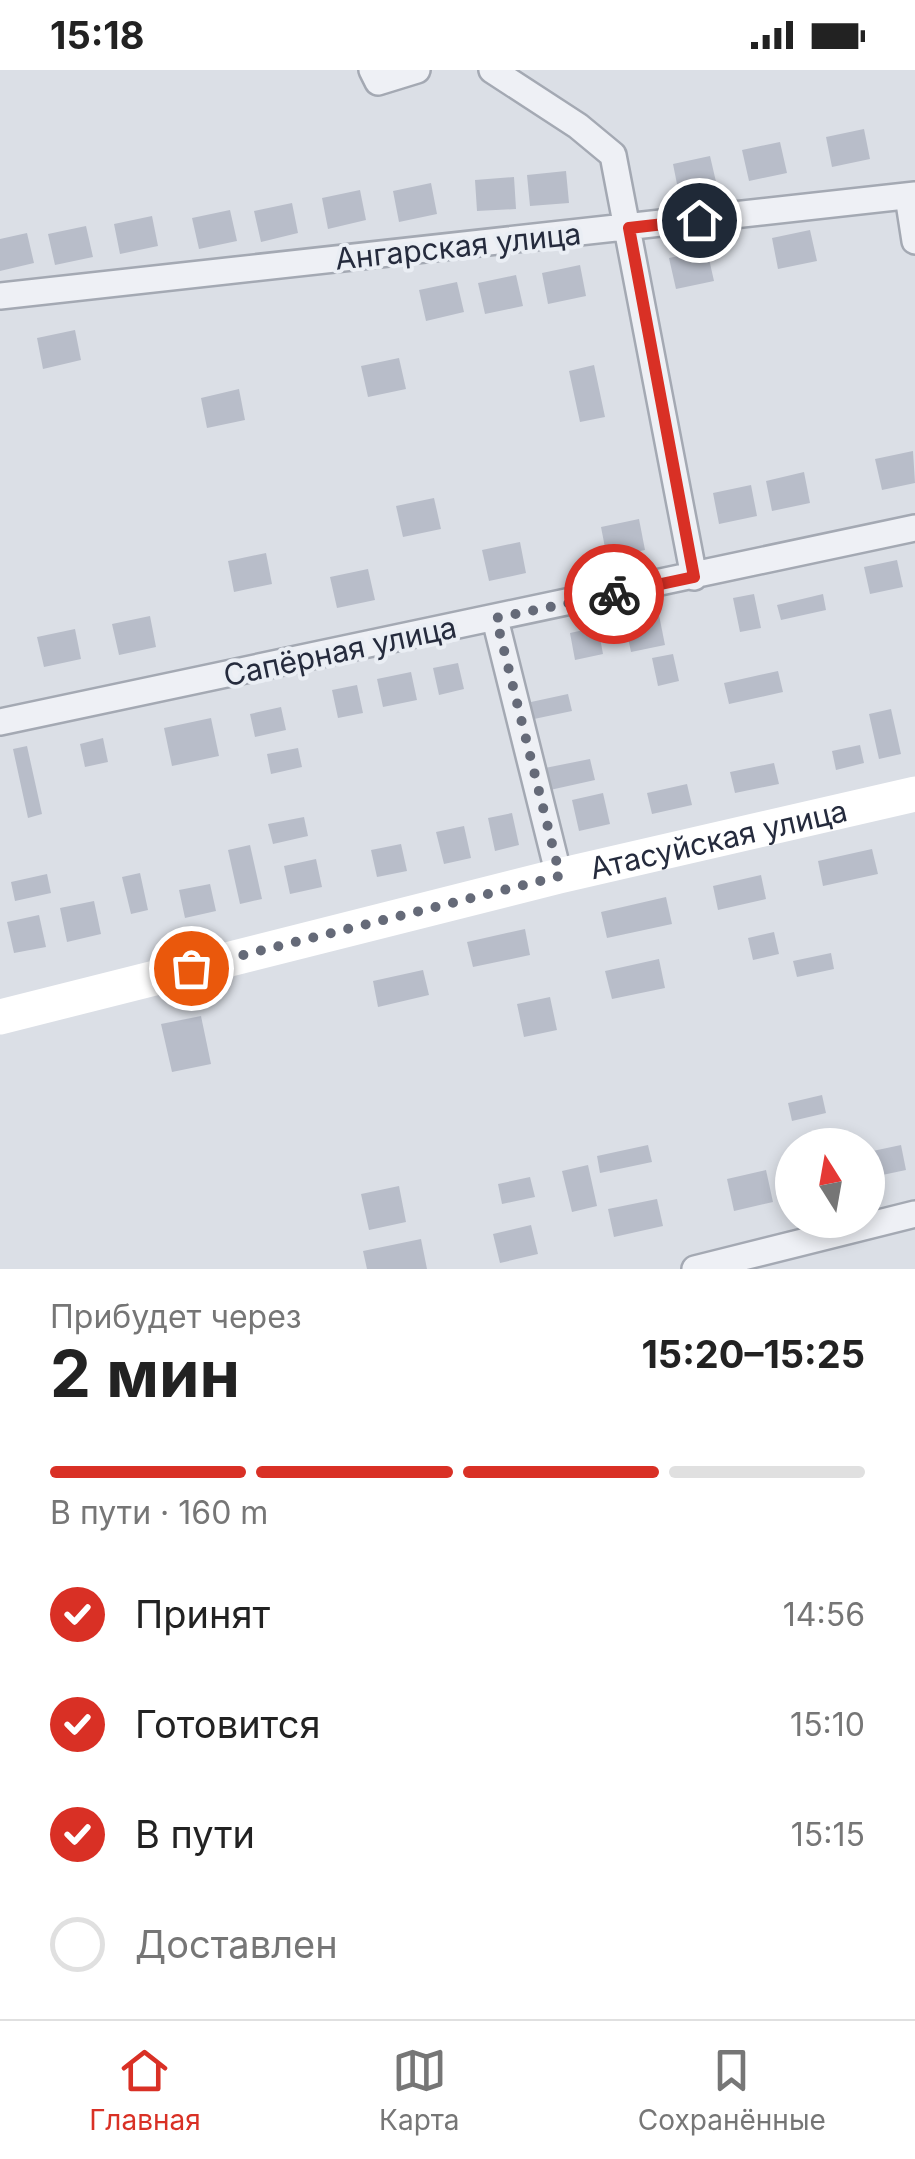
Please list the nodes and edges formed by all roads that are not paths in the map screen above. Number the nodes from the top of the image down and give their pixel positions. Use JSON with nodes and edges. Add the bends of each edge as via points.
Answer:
{"nodes":[{"id":1,"x":372,"y":70,"type":"edge"},
{"id":2,"x":417,"y":70,"type":"edge"},
{"id":3,"x":492,"y":70,"type":"edge"},
{"id":4,"x":911,"y":196,"type":"edge"},
{"id":5,"x":629,"y":228,"type":"junction"},
{"id":6,"x":915,"y":241,"type":"edge"},
{"id":7,"x":0,"y":296,"type":"edge"},
{"id":8,"x":915,"y":528,"type":"edge"},
{"id":9,"x":694,"y":577,"type":"junction"},
{"id":10,"x":496,"y":618,"type":"junction"},
{"id":11,"x":0,"y":722,"type":"edge"},
{"id":12,"x":915,"y":794,"type":"edge"},
{"id":13,"x":560,"y":876,"type":"junction"},
{"id":14,"x":0,"y":1017,"type":"edge"},
{"id":15,"x":915,"y":1214,"type":"edge"},
{"id":16,"x":706,"y":1268,"type":"edge"}],
"edges":[{"from":1,"to":2,"type":"street","via":[[378,82]]},
{"from":3,"to":5,"type":"street","via":[[613,155]]},
{"from":4,"to":5,"type":"street","name":"Ангарская улица"},
{"from":4,"to":6,"type":"street"},
{"from":5,"to":7,"type":"street","name":"Ангарская улица"},
{"from":5,"to":9,"type":"street"},
{"from":8,"to":9,"type":"street","name":"Сапёрная улица"},
{"from":9,"to":10,"type":"street","name":"Сапёрная улица"},
{"from":10,"to":11,"type":"street","name":"Сапёрная улица"},
{"from":10,"to":13,"type":"street"},
{"from":12,"to":13,"type":"street","name":"Атасуйская улица"},
{"from":13,"to":14,"type":"street","name":"Атасуйская улица"},
{"from":15,"to":16,"type":"street"}]}
